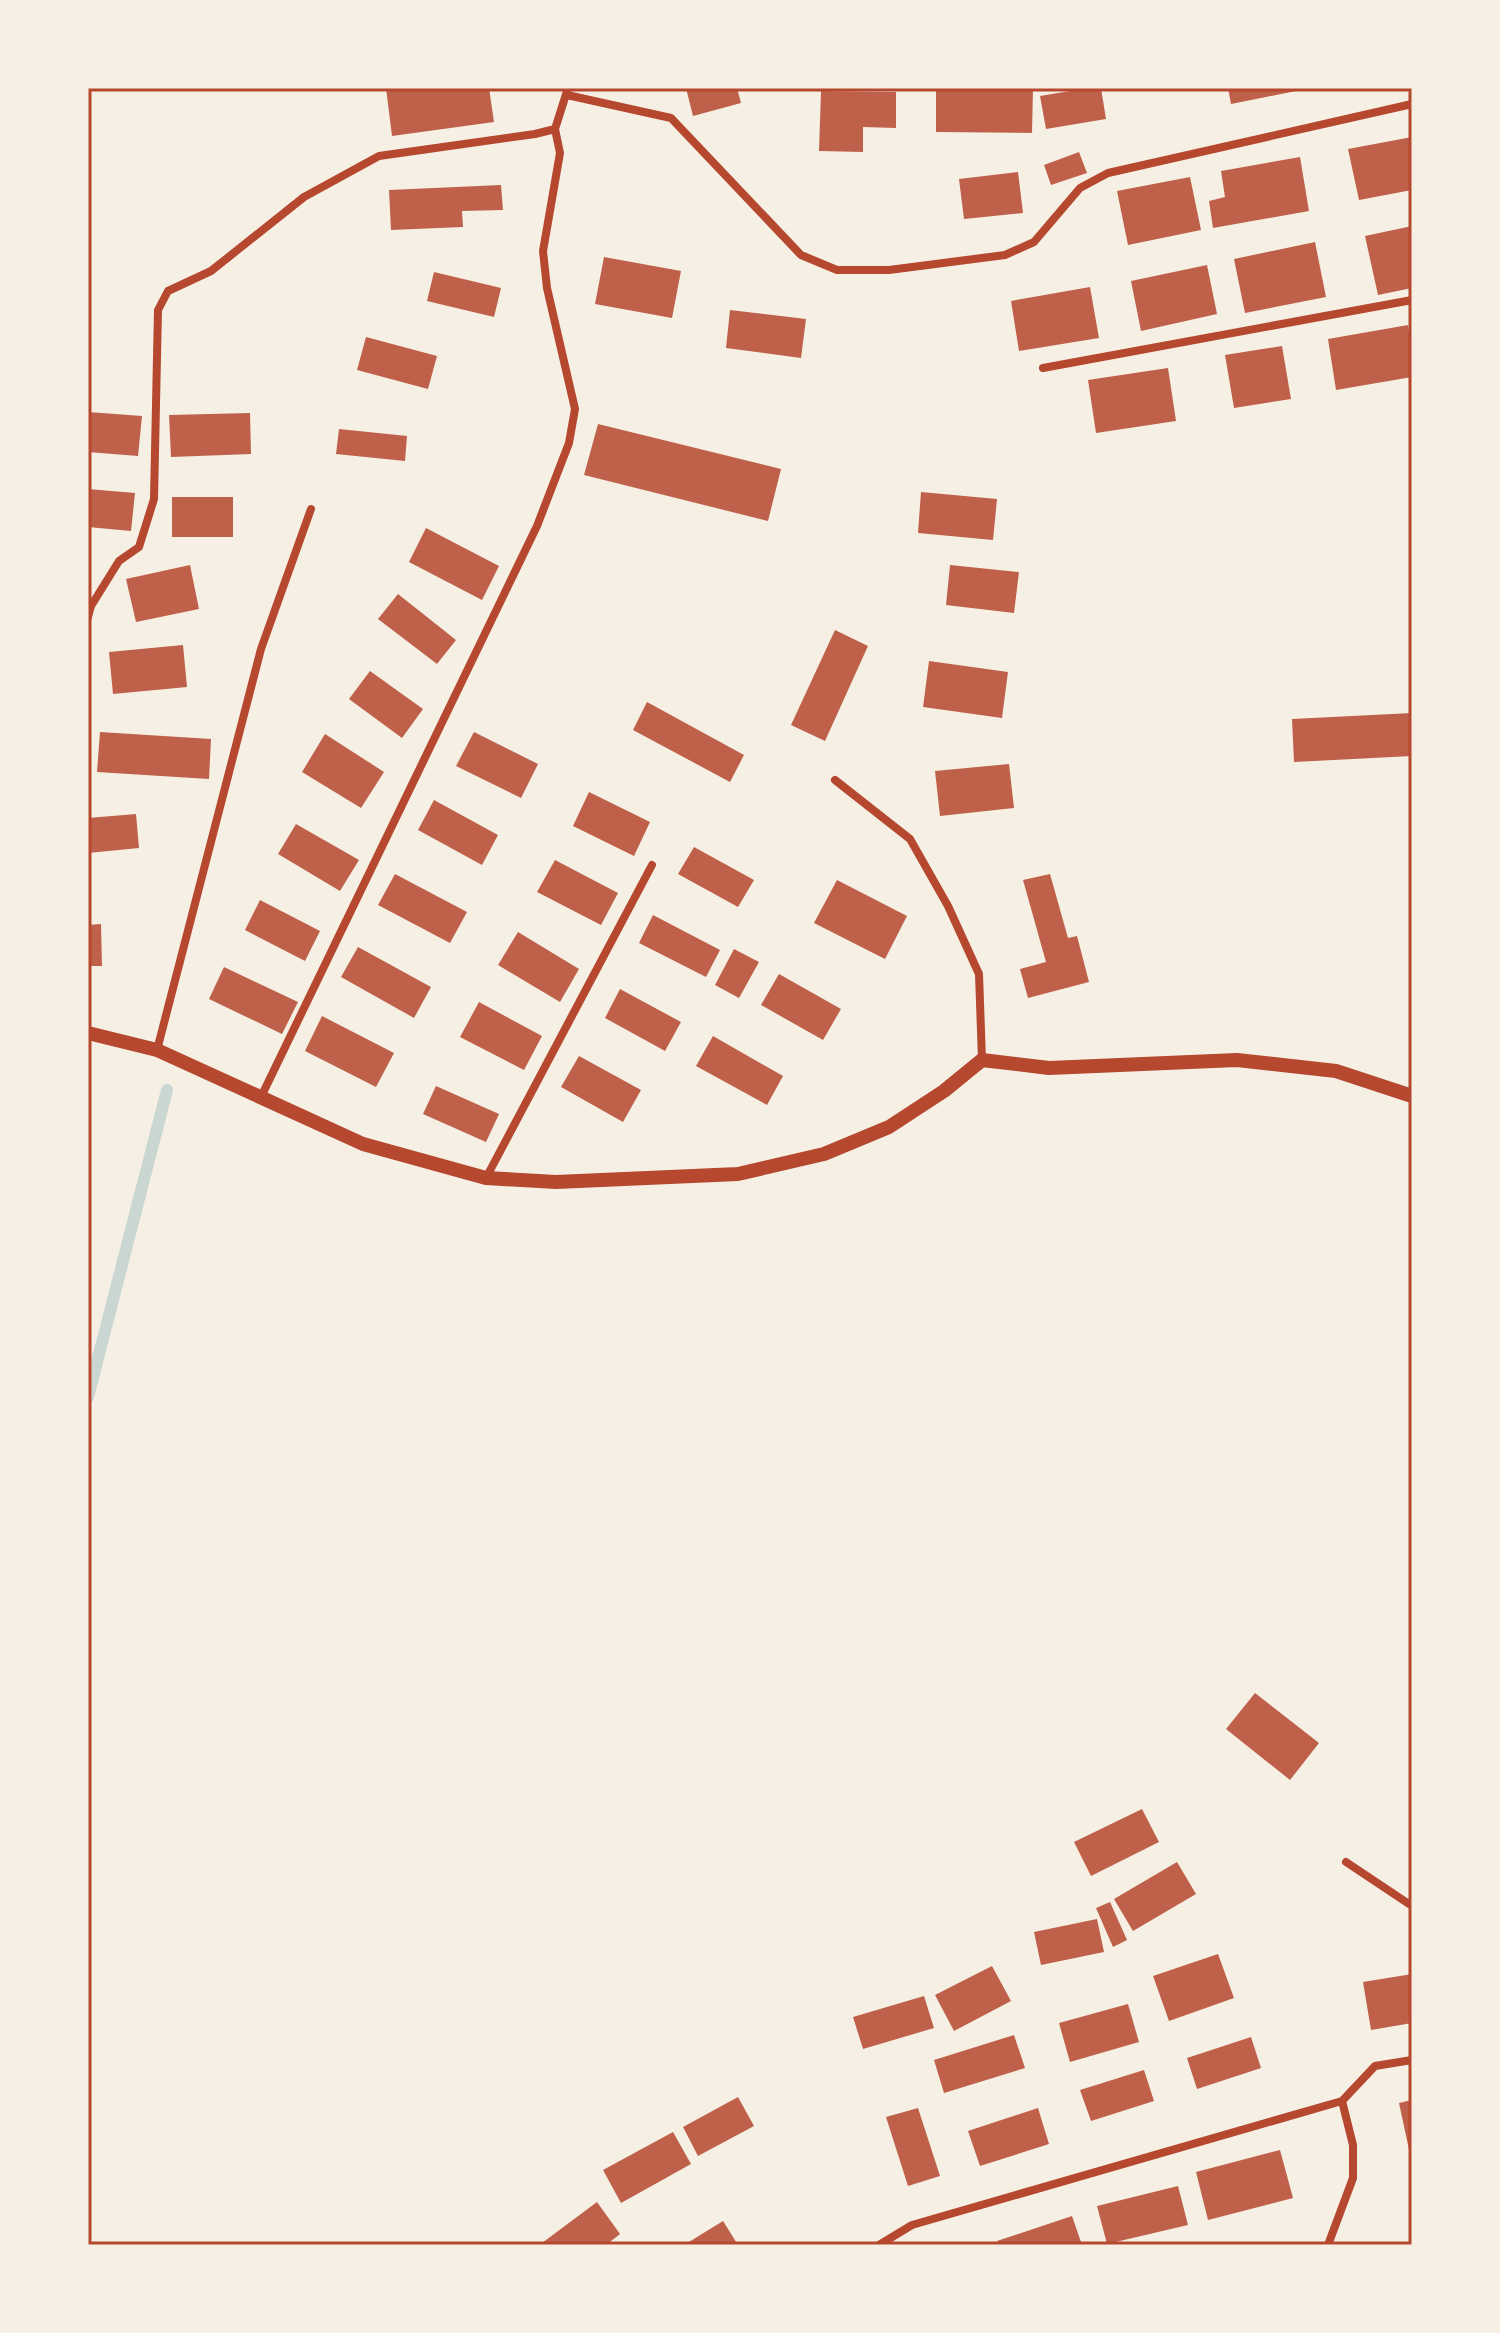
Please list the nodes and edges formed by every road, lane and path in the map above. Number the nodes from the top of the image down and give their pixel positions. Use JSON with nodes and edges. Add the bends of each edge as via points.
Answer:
{"nodes":[{"id":1,"x":568,"y":92,"type":"edge"},
{"id":2,"x":1412,"y":104,"type":"edge"},
{"id":3,"x":555,"y":129,"type":"junction"},
{"id":4,"x":1412,"y":300,"type":"edge"},
{"id":5,"x":1043,"y":368,"type":"dead end"},
{"id":6,"x":311,"y":509,"type":"dead end"},
{"id":7,"x":88,"y":617,"type":"edge"},
{"id":8,"x":835,"y":780,"type":"dead end"},
{"id":9,"x":652,"y":865,"type":"dead end"},
{"id":10,"x":88,"y":1033,"type":"edge"},
{"id":11,"x":157,"y":1050,"type":"junction"},
{"id":12,"x":982,"y":1060,"type":"junction"},
{"id":13,"x":1412,"y":1096,"type":"edge"},
{"id":14,"x":261,"y":1097,"type":"junction"},
{"id":15,"x":486,"y":1178,"type":"junction"},
{"id":16,"x":1346,"y":1862,"type":"dead end"},
{"id":17,"x":1412,"y":1906,"type":"edge"},
{"id":18,"x":1412,"y":2060,"type":"edge"},
{"id":19,"x":1342,"y":2101,"type":"junction"},
{"id":20,"x":879,"y":2245,"type":"edge"},
{"id":21,"x":1328,"y":2245,"type":"edge"}],
"edges":[{"from":1,"to":2,"type":"street","via":[[671,118],[801,255],[837,270],[889,270],[1005,255],[1034,242],[1080,188],[1108,173]]},
{"from":1,"to":3,"type":"street"},
{"from":3,"to":7,"type":"street","via":[[379,156],[304,197],[211,271],[168,291],[158,310],[154,499],[139,547],[119,561]]},
{"from":3,"to":14,"type":"street","via":[[560,153],[543,251],[575,409],[569,443],[537,526]]},
{"from":4,"to":5,"type":"street"},
{"from":6,"to":11,"type":"street","via":[[261,649]]},
{"from":8,"to":12,"type":"street","via":[[910,839],[948,906],[979,974]]},
{"from":9,"to":15,"type":"street"},
{"from":10,"to":11,"type":"street"},
{"from":11,"to":14,"type":"street"},
{"from":12,"to":13,"type":"street","via":[[1049,1068],[1237,1060],[1336,1071]]},
{"from":12,"to":15,"type":"street","via":[[889,1127],[824,1154],[738,1174],[556,1182]]},
{"from":14,"to":15,"type":"street","via":[[363,1144]]},
{"from":16,"to":17,"type":"street"},
{"from":18,"to":19,"type":"street","via":[[1375,2066]]},
{"from":19,"to":20,"type":"street","via":[[912,2225]]},
{"from":19,"to":21,"type":"street","via":[[1353,2145],[1353,2178]]}]}
